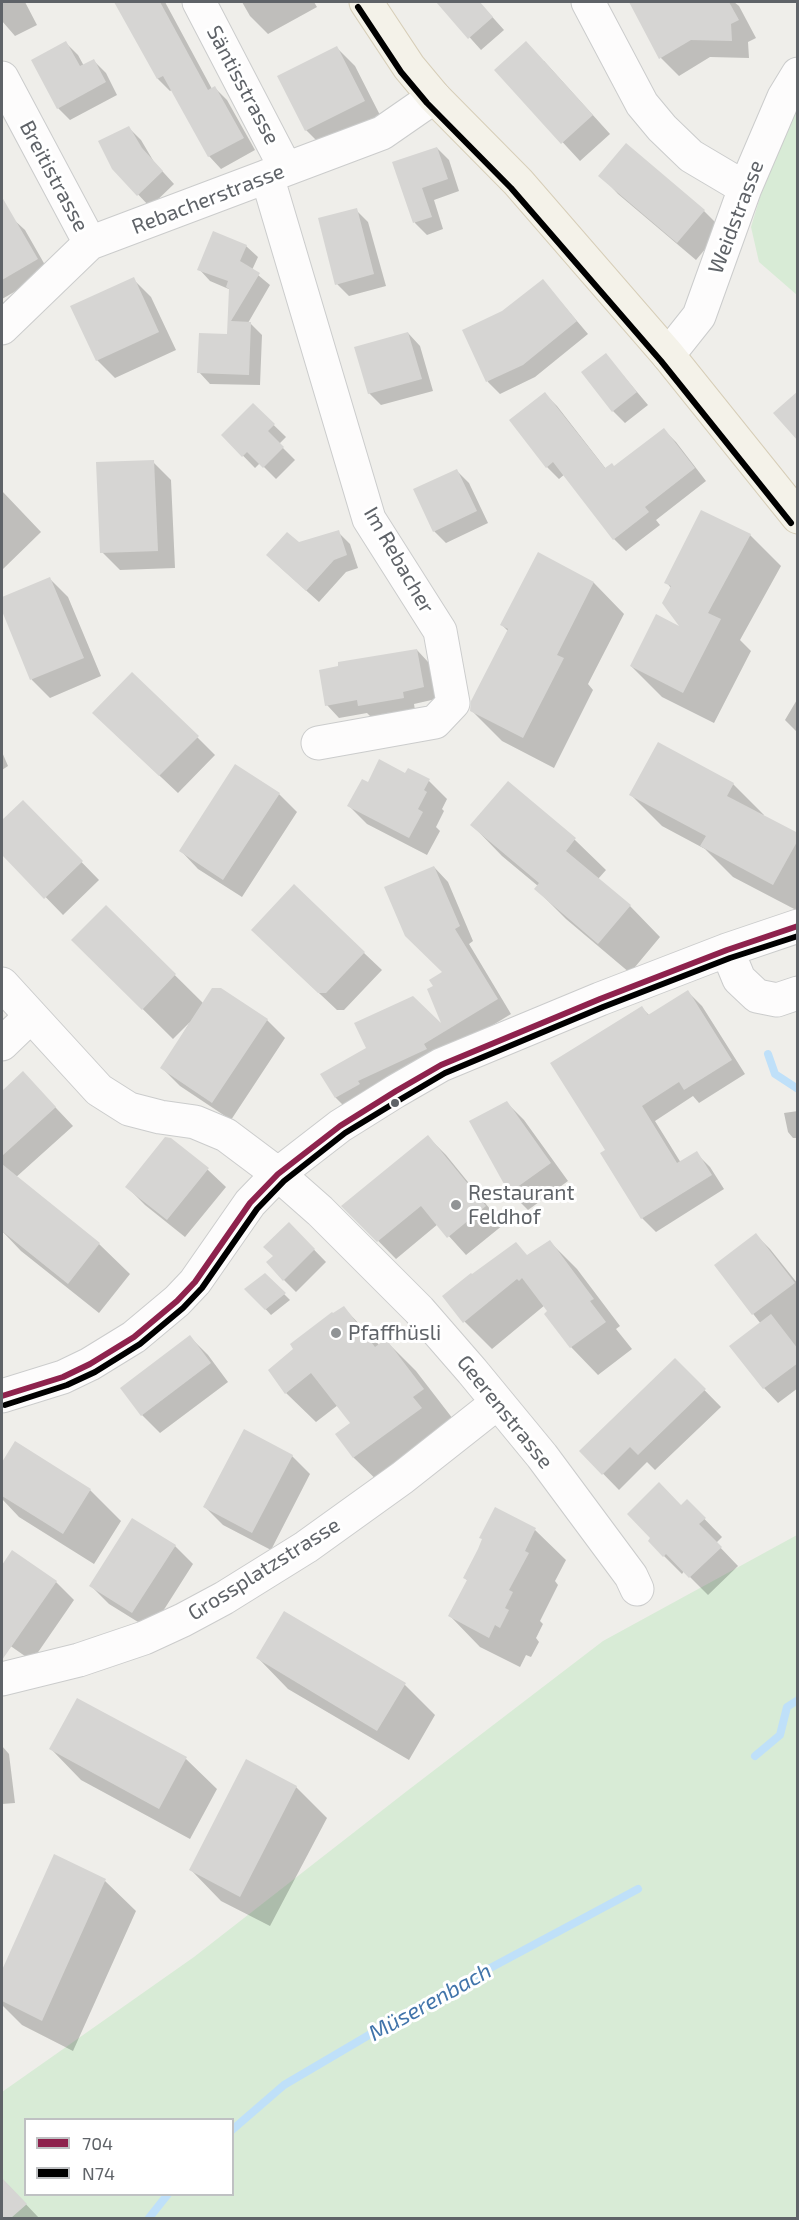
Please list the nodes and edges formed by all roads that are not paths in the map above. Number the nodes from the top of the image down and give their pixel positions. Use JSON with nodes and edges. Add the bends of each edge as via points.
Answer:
{"nodes":[{"id":1,"x":199,"y":2,"type":"edge"},
{"id":2,"x":366,"y":2,"type":"edge"},
{"id":3,"x":588,"y":2,"type":"edge"},
{"id":4,"x":798,"y":74,"type":"edge"},
{"id":5,"x":2,"y":78,"type":"edge"},
{"id":6,"x":434,"y":97,"type":"junction"},
{"id":7,"x":277,"y":173,"type":"junction"},
{"id":8,"x":745,"y":188,"type":"junction"},
{"id":9,"x":90,"y":243,"type":"junction"},
{"id":10,"x":2,"y":328,"type":"edge"},
{"id":11,"x":668,"y":355,"type":"junction"},
{"id":12,"x":798,"y":517,"type":"edge"},
{"id":13,"x":318,"y":743,"type":"dead end"},
{"id":14,"x":798,"y":926,"type":"edge"},
{"id":15,"x":726,"y":950,"type":"junction"},
{"id":16,"x":2,"y":984,"type":"edge"},
{"id":17,"x":798,"y":993,"type":"edge"},
{"id":18,"x":31,"y":1016,"type":"junction"},
{"id":19,"x":2,"y":1044,"type":"edge"},
{"id":20,"x":278,"y":1174,"type":"junction"},
{"id":21,"x":2,"y":1396,"type":"edge"},
{"id":22,"x":497,"y":1403,"type":"junction"},
{"id":23,"x":637,"y":1589,"type":"dead end"},
{"id":24,"x":2,"y":1679,"type":"edge"}],
"edges":[{"from":1,"to":7,"type":"street","name":"Säntisstrasse"},
{"from":2,"to":6,"type":"main road"},
{"from":3,"to":8,"type":"street","via":[[642,104],[662,128],[691,156]]},
{"from":4,"to":8,"type":"street","name":"Weidstrasse"},
{"from":5,"to":9,"type":"street","name":"Breitistrasse"},
{"from":6,"to":7,"type":"street","name":"Rebacherstrasse","via":[[382,133]]},
{"from":6,"to":11,"type":"main road","via":[[518,182]]},
{"from":7,"to":9,"type":"street","name":"Rebacherstrasse"},
{"from":7,"to":13,"type":"street","name":"Im Rebacher","via":[[369,519],[440,631],[453,703],[435,722]]},
{"from":8,"to":11,"type":"street","name":"Weidstrasse","via":[[699,316]]},
{"from":9,"to":10,"type":"street","name":"Rebacherstrasse"},
{"from":11,"to":12,"type":"main road"},
{"from":14,"to":15,"type":"street"},
{"from":15,"to":17,"type":"street","via":[[739,979],[757,996],[777,1000]]},
{"from":15,"to":20,"type":"street","via":[[441,1065],[340,1126]]},
{"from":16,"to":18,"type":"street","name":"Geerenstrasse"},
{"from":18,"to":19,"type":"street"},
{"from":18,"to":20,"type":"street","name":"Geerenstrasse","via":[[99,1090],[129,1109],[195,1122],[226,1135]]},
{"from":20,"to":21,"type":"street","via":[[250,1203],[195,1282],[154,1321],[90,1364]]},
{"from":20,"to":22,"type":"street","name":"Geerenstrasse","via":[[419,1310]]},
{"from":22,"to":23,"type":"street","name":"Geerenstrasse","via":[[542,1456],[632,1576]]},
{"from":22,"to":24,"type":"street","name":"Grossplatzstrasse","via":[[306,1547],[224,1598],[144,1638],[79,1660]]}]}
